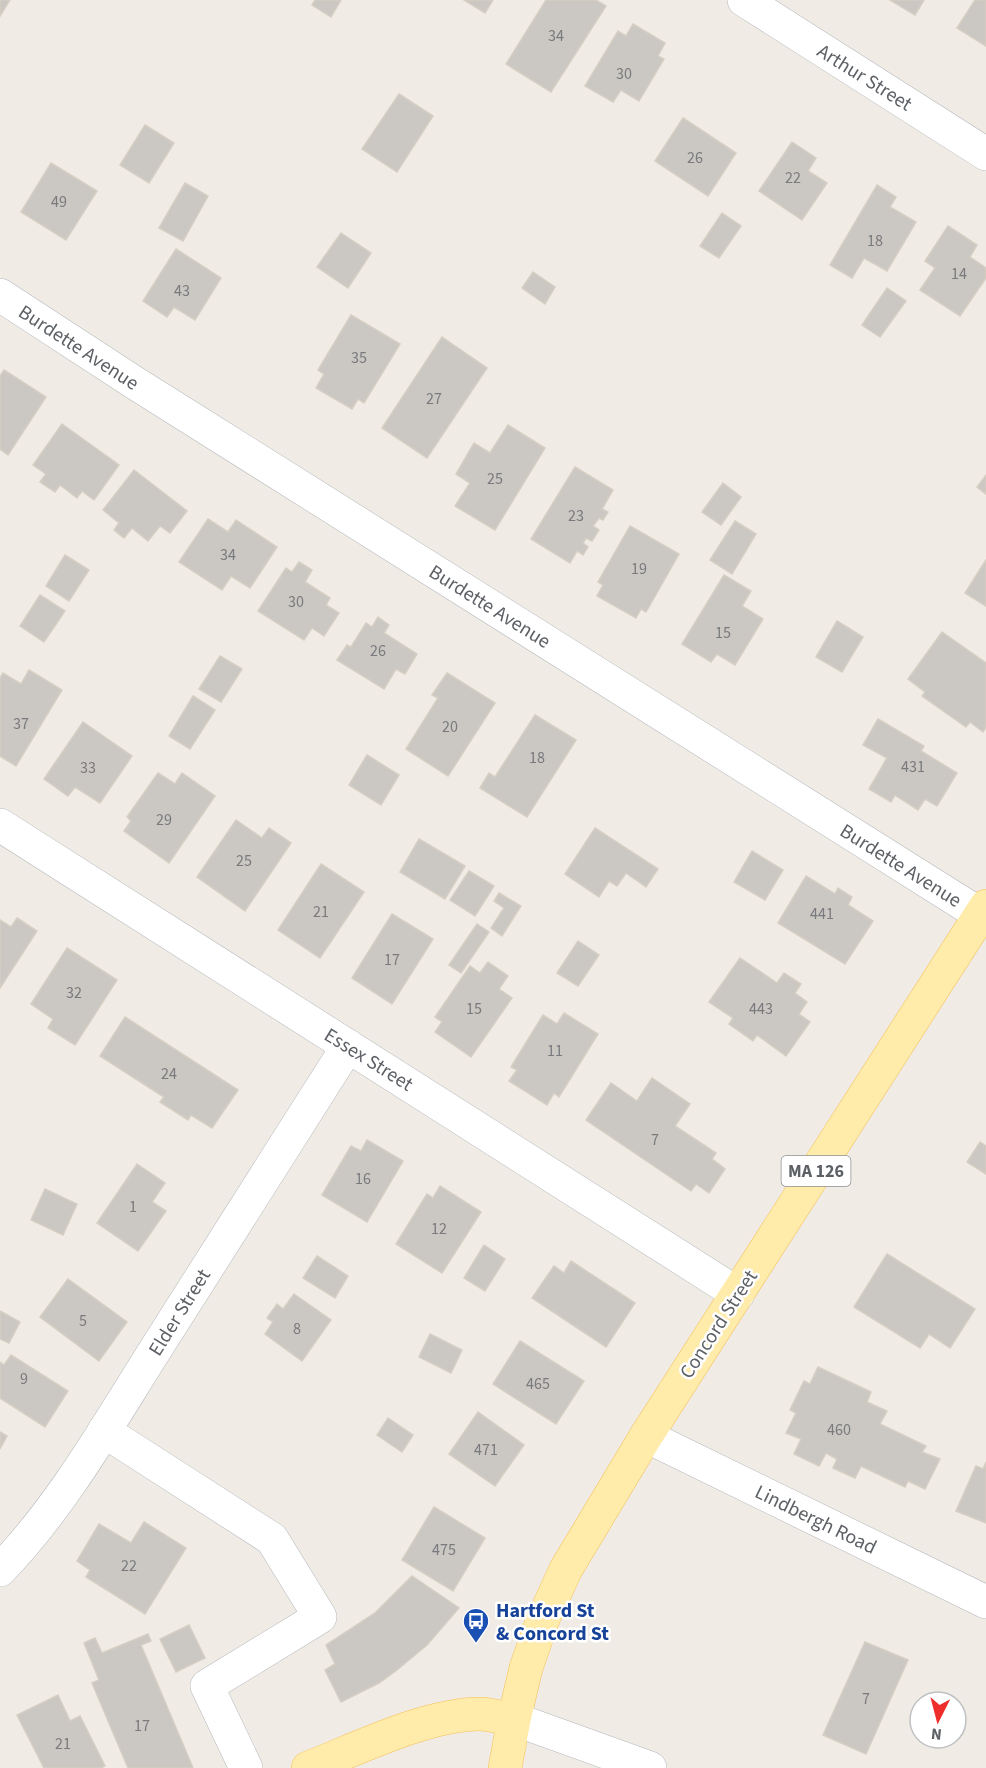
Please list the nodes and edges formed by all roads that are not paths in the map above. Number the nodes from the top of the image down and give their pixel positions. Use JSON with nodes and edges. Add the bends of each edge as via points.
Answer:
{"nodes":[{"id":1,"x":744,"y":0,"type":"edge"},
{"id":2,"x":986,"y":154,"type":"edge"},
{"id":3,"x":0,"y":296,"type":"edge"},
{"id":4,"x":0,"y":825,"type":"edge"},
{"id":5,"x":983,"y":910,"type":"edge"},
{"id":6,"x":348,"y":1046,"type":"junction"},
{"id":7,"x":738,"y":1294,"type":"junction"},
{"id":8,"x":104,"y":1431,"type":"junction"},
{"id":9,"x":646,"y":1436,"type":"junction"},
{"id":10,"x":0,"y":1570,"type":"edge"},
{"id":11,"x":986,"y":1602,"type":"edge"},
{"id":12,"x":514,"y":1719,"type":"junction"},
{"id":13,"x":644,"y":1767,"type":"edge"},
{"id":14,"x":246,"y":1768,"type":"edge"},
{"id":15,"x":308,"y":1768,"type":"edge"},
{"id":16,"x":506,"y":1768,"type":"edge"}],
"edges":[{"from":1,"to":2,"type":"street","name":"Arthur Street"},
{"from":3,"to":5,"type":"street","name":"Burdette Avenue"},
{"from":4,"to":6,"type":"street","name":"Essex Street"},
{"from":5,"to":7,"type":"main road","name":"Concord Street","number":"MA 126"},
{"from":6,"to":7,"type":"street","name":"Essex Street"},
{"from":6,"to":8,"type":"street","name":"Elder Street"},
{"from":7,"to":9,"type":"main road","name":"Concord Street","number":"MA 126"},
{"from":8,"to":10,"type":"street","name":"Elder Street","via":[[48,1514]]},
{"from":8,"to":14,"type":"street","via":[[272,1539],[320,1617],[207,1686]]},
{"from":9,"to":11,"type":"street","name":"Lindbergh Road"},
{"from":9,"to":12,"type":"main road","name":"Concord Street","number":"MA 126","via":[[593,1522],[543,1619]]},
{"from":12,"to":13,"type":"street"},
{"from":12,"to":15,"type":"main road","via":[[481,1714],[445,1719],[405,1730]]},
{"from":12,"to":16,"type":"main road","name":"Concord Street","number":"MA 126"}]}
